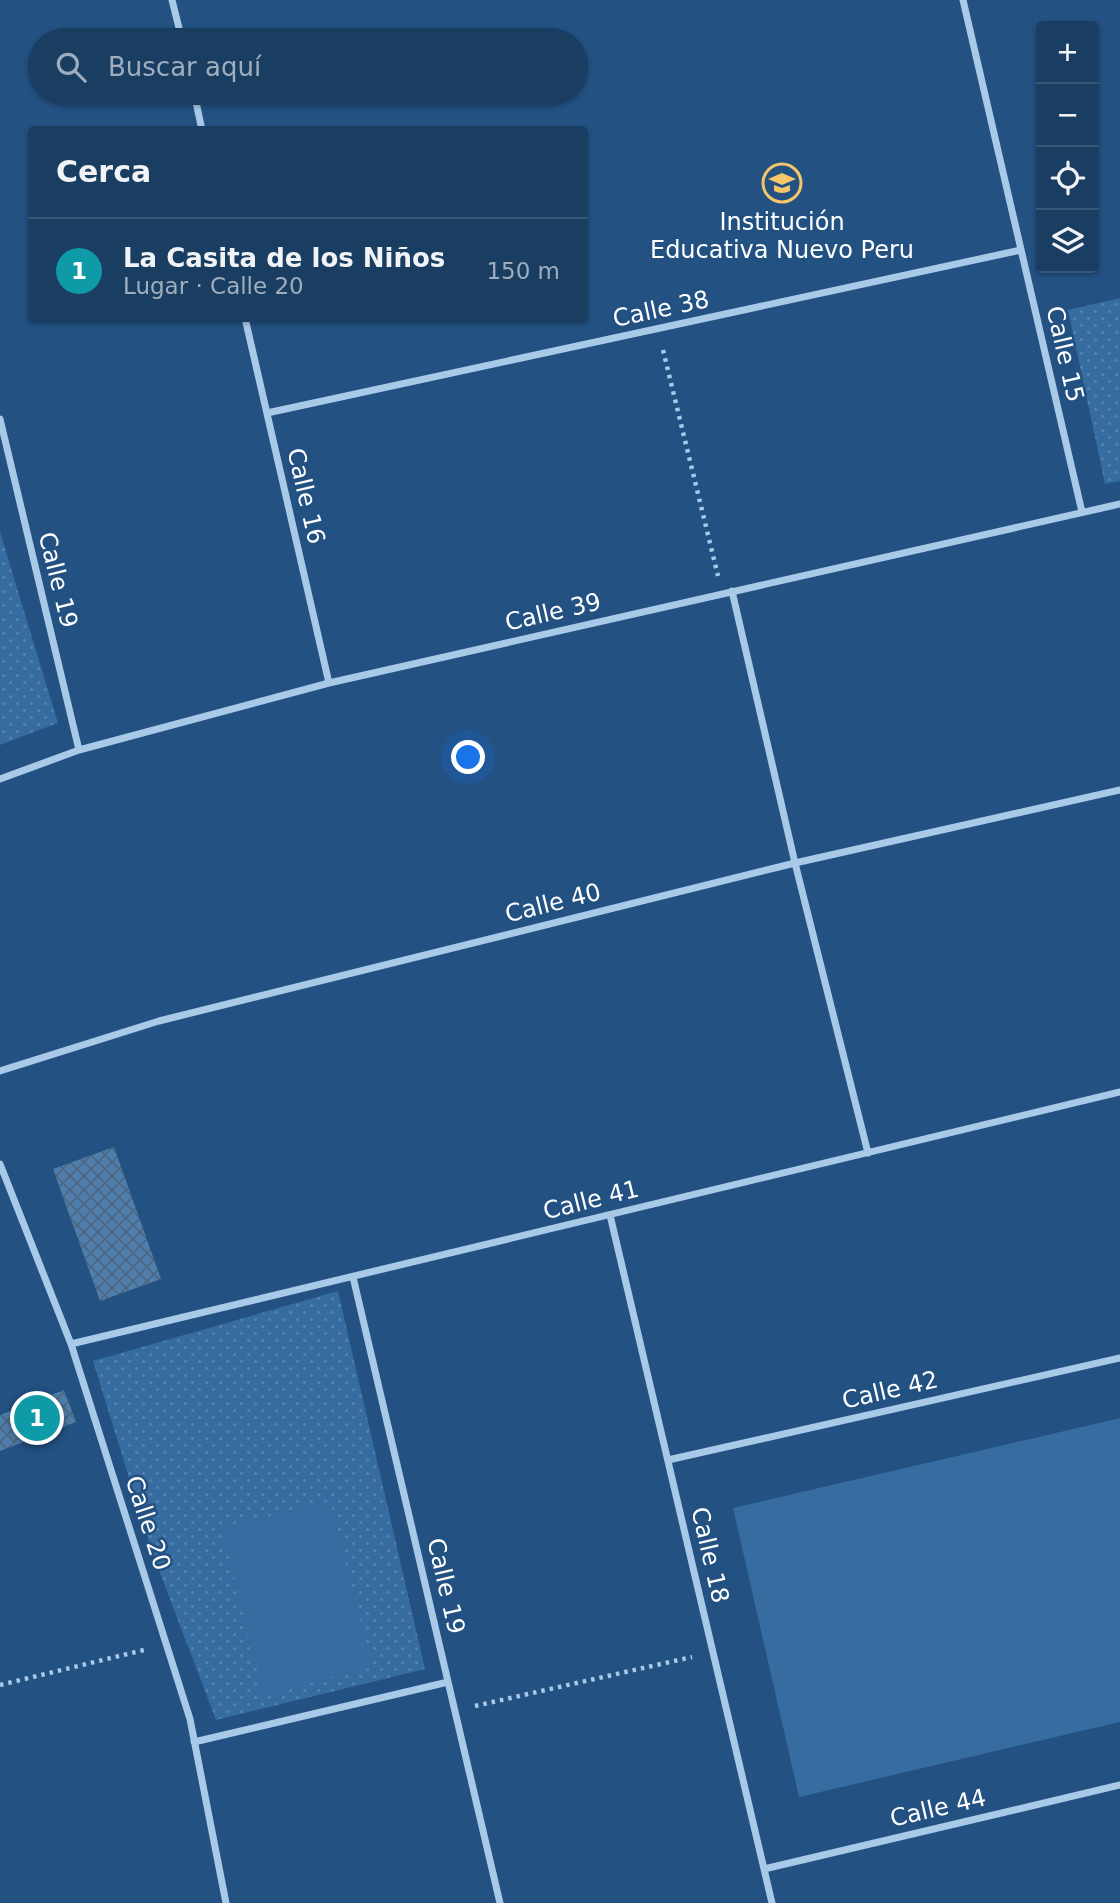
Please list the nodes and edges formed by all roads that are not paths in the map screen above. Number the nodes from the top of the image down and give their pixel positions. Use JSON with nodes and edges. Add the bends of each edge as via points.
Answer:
{"nodes":[{"id":1,"x":172,"y":0,"type":"edge"},
{"id":2,"x":963,"y":0,"type":"edge"},
{"id":3,"x":179,"y":28,"type":"edge"},
{"id":4,"x":197,"y":105,"type":"edge"},
{"id":5,"x":201,"y":126,"type":"edge"},
{"id":6,"x":1021,"y":250,"type":"junction"},
{"id":7,"x":246,"y":322,"type":"edge"},
{"id":8,"x":267,"y":413,"type":"junction"},
{"id":9,"x":0,"y":419,"type":"edge"},
{"id":10,"x":1120,"y":504,"type":"edge"},
{"id":11,"x":1082,"y":512,"type":"junction"},
{"id":12,"x":732,"y":592,"type":"junction"},
{"id":13,"x":329,"y":683,"type":"junction"},
{"id":14,"x":79,"y":750,"type":"junction"},
{"id":15,"x":0,"y":779,"type":"edge"},
{"id":16,"x":1120,"y":790,"type":"edge"},
{"id":17,"x":795,"y":863,"type":"junction"},
{"id":18,"x":0,"y":1071,"type":"edge"},
{"id":19,"x":1120,"y":1092,"type":"edge"},
{"id":20,"x":868,"y":1153,"type":"junction"},
{"id":21,"x":0,"y":1164,"type":"edge"},
{"id":22,"x":610,"y":1215,"type":"junction"},
{"id":23,"x":353,"y":1277,"type":"junction"},
{"id":24,"x":71,"y":1344,"type":"junction"},
{"id":25,"x":1120,"y":1358,"type":"edge"},
{"id":26,"x":668,"y":1460,"type":"junction"},
{"id":27,"x":449,"y":1682,"type":"junction"},
{"id":28,"x":194,"y":1742,"type":"junction"},
{"id":29,"x":1120,"y":1785,"type":"edge"},
{"id":30,"x":764,"y":1869,"type":"junction"},
{"id":31,"x":226,"y":1903,"type":"edge"},
{"id":32,"x":500,"y":1903,"type":"edge"},
{"id":33,"x":772,"y":1903,"type":"edge"}],
"edges":[{"from":1,"to":3,"type":"street"},
{"from":2,"to":6,"type":"street","name":"Calle 15"},
{"from":4,"to":5,"type":"street"},
{"from":6,"to":8,"type":"street","name":"Calle 38"},
{"from":6,"to":11,"type":"street","name":"Calle 15"},
{"from":7,"to":8,"type":"street","name":"Calle 16"},
{"from":8,"to":13,"type":"street","name":"Calle 16"},
{"from":9,"to":14,"type":"street","name":"Calle 19"},
{"from":10,"to":11,"type":"street","name":"Calle 39"},
{"from":11,"to":12,"type":"street","name":"Calle 39"},
{"from":12,"to":13,"type":"street","name":"Calle 39"},
{"from":12,"to":17,"type":"street"},
{"from":13,"to":14,"type":"street","name":"Calle 39"},
{"from":14,"to":15,"type":"street","name":"Calle 39"},
{"from":16,"to":17,"type":"street","name":"Calle 40"},
{"from":17,"to":18,"type":"street","name":"Calle 40","via":[[159,1021]]},
{"from":17,"to":20,"type":"street"},
{"from":19,"to":20,"type":"street","name":"Calle 41"},
{"from":20,"to":22,"type":"street","name":"Calle 41"},
{"from":21,"to":24,"type":"street","name":"Calle 20"},
{"from":22,"to":23,"type":"street","name":"Calle 41"},
{"from":22,"to":26,"type":"street","name":"Calle 18"},
{"from":23,"to":24,"type":"street","name":"Calle 41"},
{"from":23,"to":27,"type":"street","name":"Calle 19"},
{"from":24,"to":28,"type":"street","name":"Calle 20"},
{"from":25,"to":26,"type":"street","name":"Calle 42"},
{"from":26,"to":30,"type":"street","name":"Calle 18"},
{"from":27,"to":28,"type":"street"},
{"from":27,"to":32,"type":"street","name":"Calle 19"},
{"from":28,"to":31,"type":"street","name":"Calle 20"},
{"from":29,"to":30,"type":"street","name":"Calle 44"},
{"from":30,"to":33,"type":"street","name":"Calle 18"}]}
